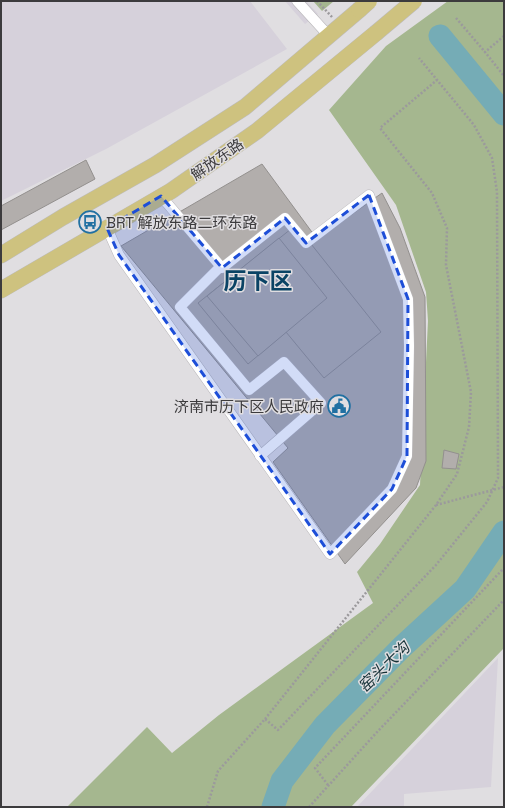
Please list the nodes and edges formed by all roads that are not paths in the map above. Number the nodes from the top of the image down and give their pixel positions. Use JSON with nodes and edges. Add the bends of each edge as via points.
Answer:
{"nodes":[{"id":1,"x":297,"y":1,"type":"edge"},
{"id":2,"x":414,"y":1,"type":"edge"},
{"id":3,"x":364,"y":5,"type":"edge"},
{"id":4,"x":329,"y":36,"type":"junction"},
{"id":5,"x":161,"y":196,"type":"junction"},
{"id":6,"x":107,"y":228,"type":"junction"},
{"id":7,"x":1,"y":255,"type":"edge"},
{"id":8,"x":220,"y":266,"type":"junction"},
{"id":9,"x":1,"y":290,"type":"edge"},
{"id":10,"x":260,"y":456,"type":"junction"}],
"edges":[{"from":1,"to":4,"type":"street"},
{"from":2,"to":5,"type":"main road","name":"解放东路","bridge":true,"via":[[257,131]]},
{"from":3,"to":4,"type":"main road","name":"解放东路"},
{"from":4,"to":7,"type":"main road","name":"解放东路","via":[[245,107],[199,138]]},
{"from":5,"to":6,"type":"main road","name":"解放东路"},
{"from":5,"to":8,"type":"street"},
{"from":6,"to":9,"type":"main road","name":"解放东路"},
{"from":6,"to":10,"type":"street","via":[[120,255]]},
{"from":8,"to":10,"type":"street","via":[[180,307],[249,390],[284,362],[321,403]]},
{"from":8,"to":10,"type":"street","via":[[222,268],[285,218],[306,243],[369,195],[408,299],[410,346],[407,456],[392,489],[330,554]]}]}
